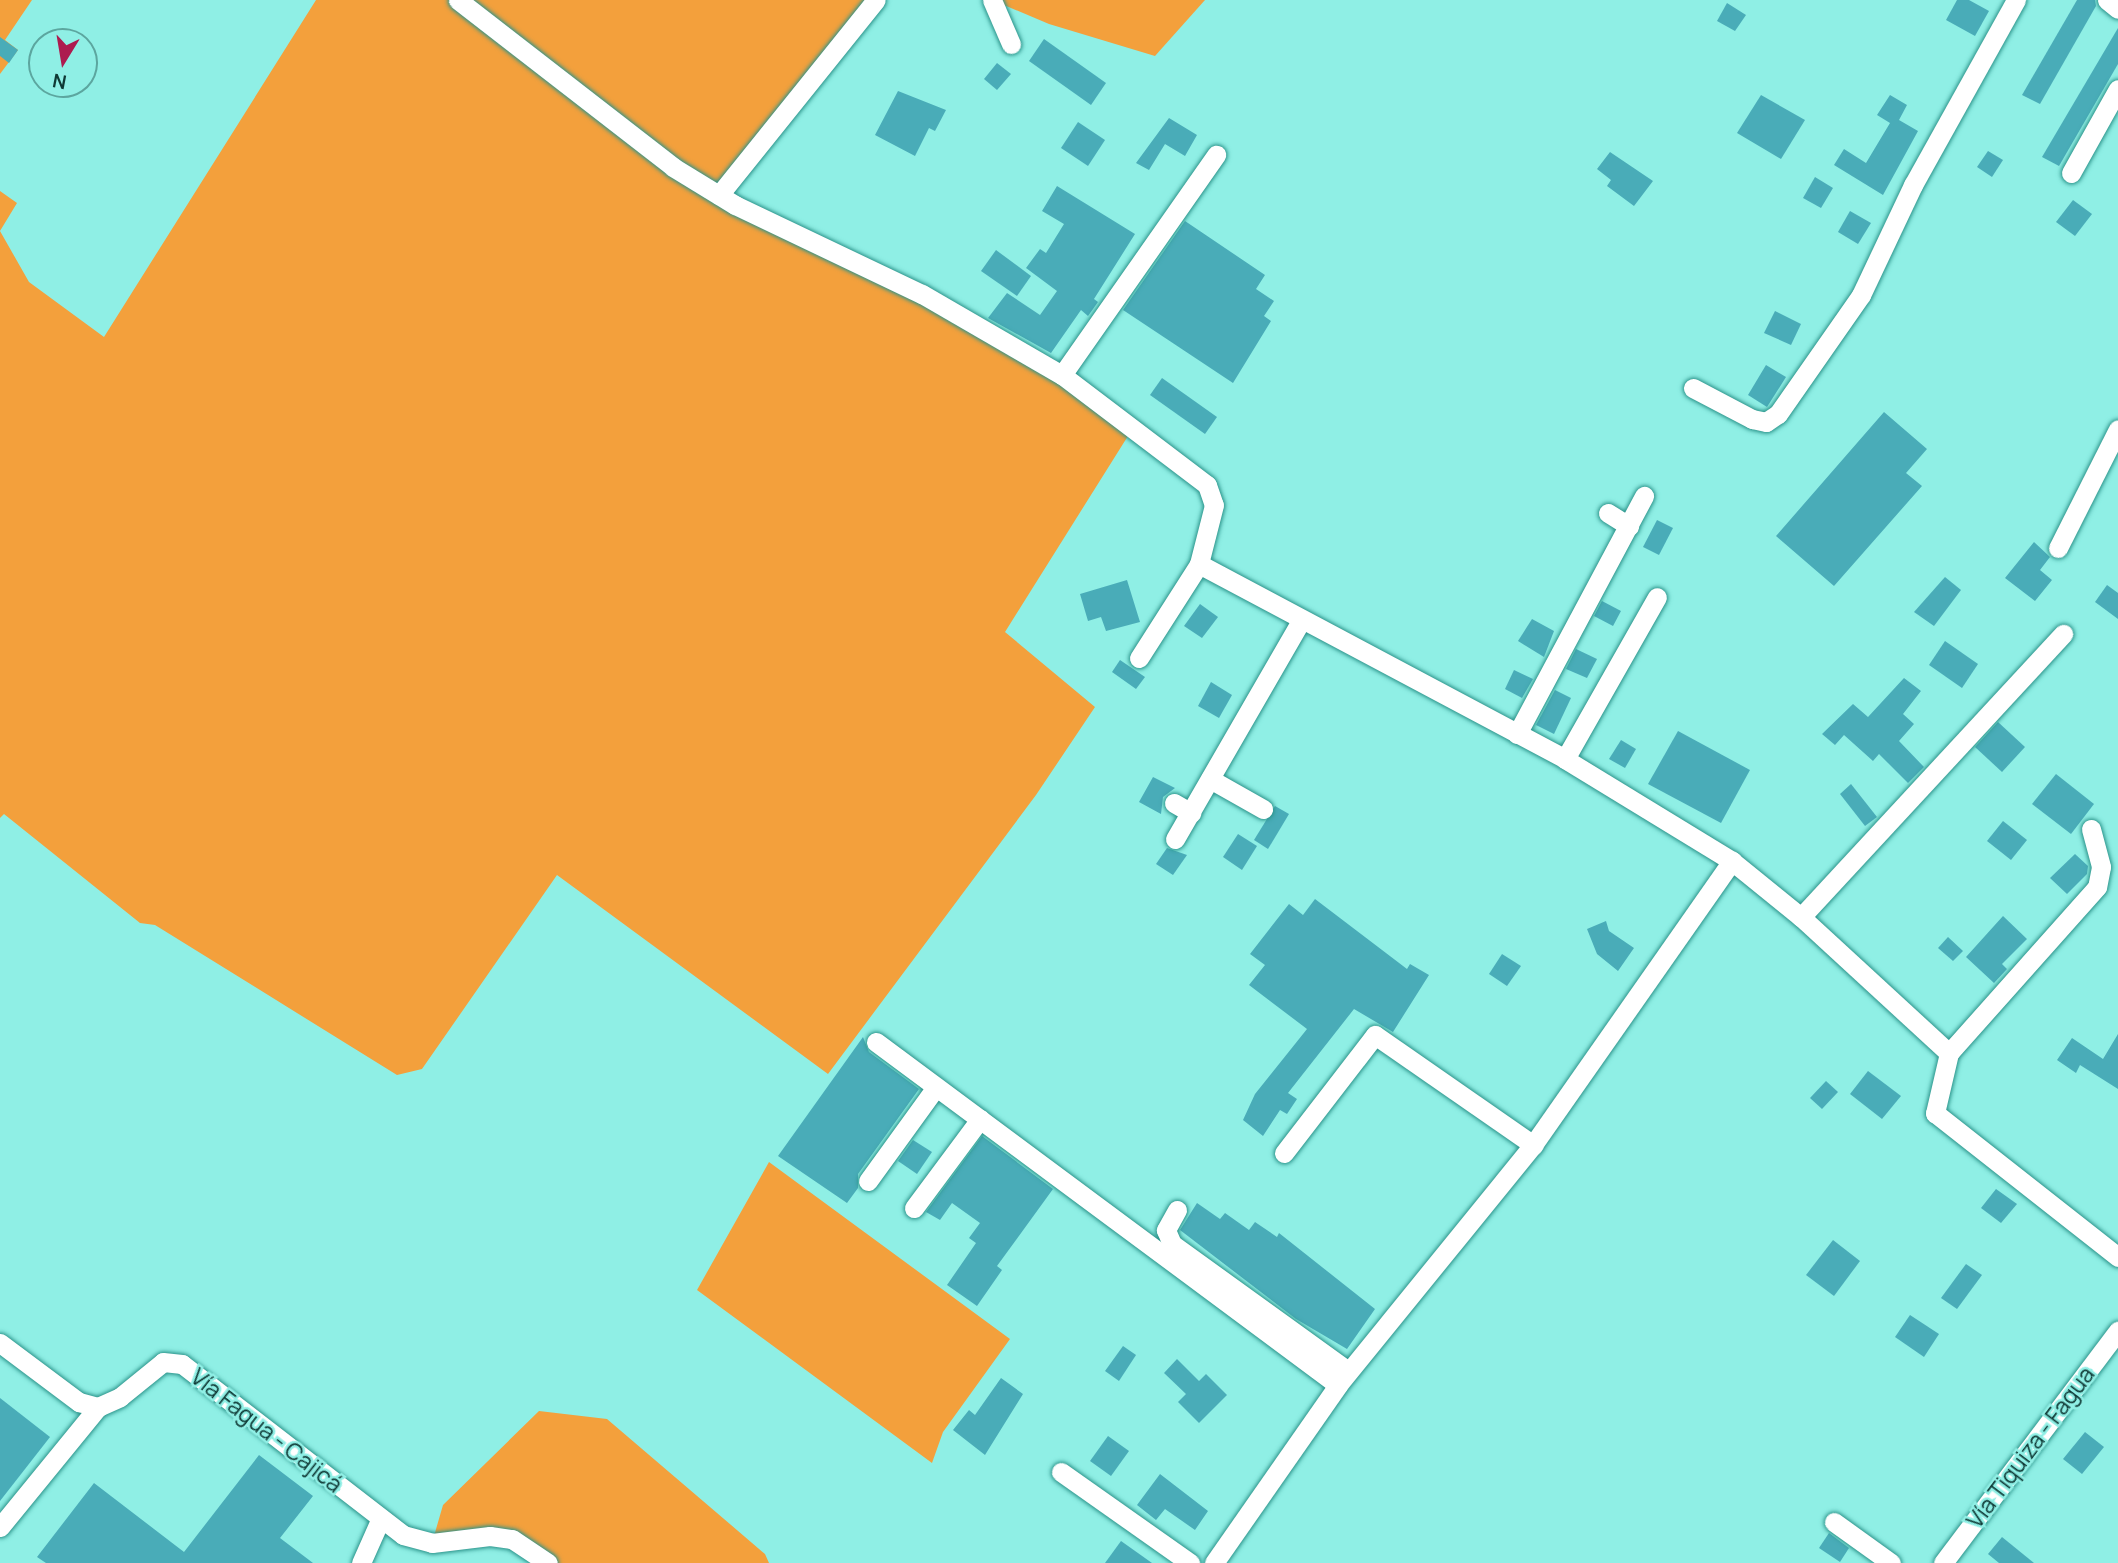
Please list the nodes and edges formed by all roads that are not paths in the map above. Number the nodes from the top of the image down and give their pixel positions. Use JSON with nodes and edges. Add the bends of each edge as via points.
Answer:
{"nodes":[{"id":1,"x":458,"y":0,"type":"edge"},
{"id":2,"x":876,"y":0,"type":"edge"},
{"id":3,"x":992,"y":0,"type":"edge"},
{"id":4,"x":2016,"y":0,"type":"edge"},
{"id":5,"x":2108,"y":0,"type":"edge"},
{"id":6,"x":2118,"y":9,"type":"edge"},
{"id":7,"x":1011,"y":44,"type":"dead end"},
{"id":8,"x":2118,"y":89,"type":"edge"},
{"id":9,"x":1216,"y":155,"type":"dead end"},
{"id":10,"x":2071,"y":173,"type":"dead end"},
{"id":11,"x":719,"y":194,"type":"junction"},
{"id":12,"x":1062,"y":375,"type":"junction"},
{"id":13,"x":1693,"y":388,"type":"dead end"},
{"id":14,"x":2118,"y":429,"type":"edge"},
{"id":15,"x":1644,"y":496,"type":"dead end"},
{"id":16,"x":1608,"y":513,"type":"dead end"},
{"id":17,"x":1629,"y":526,"type":"junction"},
{"id":18,"x":2058,"y":548,"type":"dead end"},
{"id":19,"x":1199,"y":564,"type":"junction"},
{"id":20,"x":1657,"y":597,"type":"dead end"},
{"id":21,"x":1301,"y":621,"type":"junction"},
{"id":22,"x":2063,"y":634,"type":"dead end"},
{"id":23,"x":1139,"y":658,"type":"dead end"},
{"id":24,"x":1517,"y":734,"type":"junction"},
{"id":25,"x":1566,"y":759,"type":"junction"},
{"id":26,"x":1210,"y":779,"type":"junction"},
{"id":27,"x":1263,"y":809,"type":"dead end"},
{"id":28,"x":2091,"y":829,"type":"dead end"},
{"id":29,"x":1175,"y":839,"type":"dead end"},
{"id":30,"x":1732,"y":861,"type":"junction"},
{"id":31,"x":1801,"y":917,"type":"junction"},
{"id":32,"x":876,"y":1042,"type":"dead end"},
{"id":33,"x":1949,"y":1054,"type":"junction"},
{"id":34,"x":936,"y":1087,"type":"junction"},
{"id":35,"x":979,"y":1119,"type":"junction"},
{"id":36,"x":1533,"y":1145,"type":"junction"},
{"id":37,"x":1284,"y":1153,"type":"dead end"},
{"id":38,"x":869,"y":1181,"type":"dead end"},
{"id":39,"x":914,"y":1208,"type":"dead end"},
{"id":40,"x":1177,"y":1210,"type":"dead end"},
{"id":41,"x":2118,"y":1257,"type":"edge"},
{"id":42,"x":2118,"y":1331,"type":"edge"},
{"id":43,"x":0,"y":1343,"type":"edge"},
{"id":44,"x":1343,"y":1378,"type":"junction"},
{"id":45,"x":98,"y":1407,"type":"junction"},
{"id":46,"x":1061,"y":1472,"type":"dead end"},
{"id":47,"x":381,"y":1518,"type":"junction"},
{"id":48,"x":1834,"y":1522,"type":"dead end"},
{"id":49,"x":0,"y":1527,"type":"edge"},
{"id":50,"x":361,"y":1563,"type":"edge"},
{"id":51,"x":548,"y":1563,"type":"edge"},
{"id":52,"x":1190,"y":1563,"type":"edge"},
{"id":53,"x":1214,"y":1563,"type":"edge"},
{"id":54,"x":1891,"y":1563,"type":"edge"},
{"id":55,"x":1943,"y":1563,"type":"edge"}],
"edges":[{"from":1,"to":11,"type":"street","via":[[673,167]]},
{"from":2,"to":11,"type":"street"},
{"from":3,"to":7,"type":"street"},
{"from":4,"to":13,"type":"street","via":[[1913,185],[1861,295],[1779,414],[1766,422],[1752,419]]},
{"from":5,"to":6,"type":"street"},
{"from":8,"to":10,"type":"street"},
{"from":9,"to":12,"type":"street"},
{"from":11,"to":12,"type":"street","via":[[922,294]]},
{"from":12,"to":19,"type":"street","via":[[1206,485],[1214,505]]},
{"from":14,"to":18,"type":"street"},
{"from":15,"to":17,"type":"street"},
{"from":16,"to":17,"type":"street"},
{"from":17,"to":24,"type":"street"},
{"from":19,"to":21,"type":"street"},
{"from":19,"to":23,"type":"street"},
{"from":20,"to":25,"type":"street"},
{"from":21,"to":24,"type":"street"},
{"from":21,"to":26,"type":"street"},
{"from":22,"to":31,"type":"street"},
{"from":24,"to":25,"type":"street"},
{"from":25,"to":30,"type":"street"},
{"from":26,"to":27,"type":"street"},
{"from":26,"to":29,"type":"street","via":[[1182,808]]},
{"from":28,"to":33,"type":"street","via":[[2101,867],[2097,887]]},
{"from":30,"to":31,"type":"street"},
{"from":30,"to":36,"type":"street"},
{"from":31,"to":33,"type":"street"},
{"from":32,"to":34,"type":"street"},
{"from":33,"to":41,"type":"street","via":[[1935,1113]]},
{"from":34,"to":35,"type":"street"},
{"from":34,"to":38,"type":"street"},
{"from":35,"to":39,"type":"street"},
{"from":35,"to":44,"type":"street"},
{"from":36,"to":37,"type":"street","via":[[1374,1035]]},
{"from":36,"to":44,"type":"street"},
{"from":40,"to":44,"type":"street","via":[[1166,1230],[1172,1244]]},
{"from":42,"to":55,"type":"street","name":"Vía Tiquiza - Fagua"},
{"from":43,"to":45,"type":"street","via":[[79,1402]]},
{"from":44,"to":53,"type":"street"},
{"from":45,"to":47,"type":"street","name":"Vía Fagua - Cajicá","via":[[120,1397],[163,1362],[182,1364]]},
{"from":45,"to":49,"type":"street"},
{"from":46,"to":52,"type":"street"},
{"from":47,"to":50,"type":"street"},
{"from":47,"to":51,"type":"street","name":"Vía Fagua - Cajicá","via":[[404,1535],[432,1543],[490,1536],[512,1539]]},
{"from":48,"to":54,"type":"street"}]}
